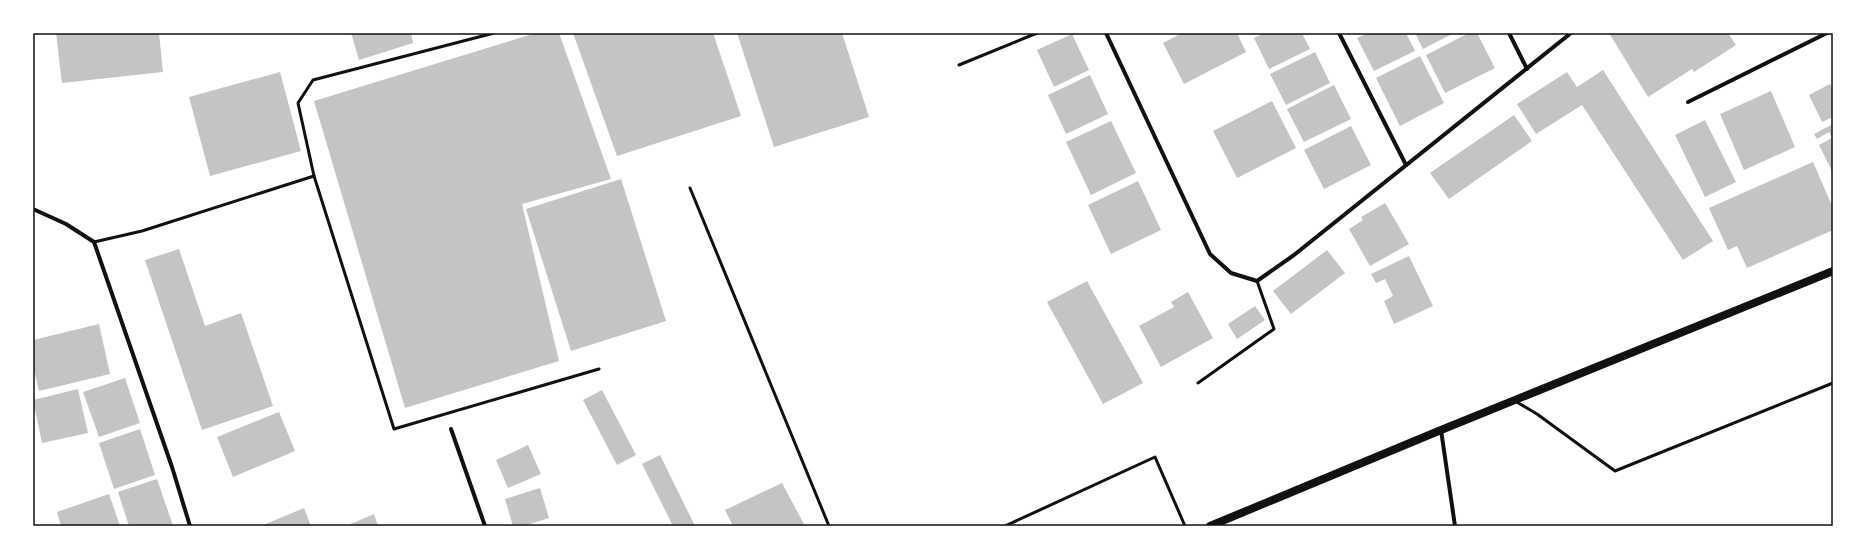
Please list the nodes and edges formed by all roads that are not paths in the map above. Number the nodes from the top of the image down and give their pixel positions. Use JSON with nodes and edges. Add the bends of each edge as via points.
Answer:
{"nodes":[{"id":1,"x":494,"y":33,"type":"edge"},
{"id":2,"x":1037,"y":33,"type":"edge"},
{"id":3,"x":1106,"y":33,"type":"edge"},
{"id":4,"x":1339,"y":33,"type":"edge"},
{"id":5,"x":1509,"y":33,"type":"edge"},
{"id":6,"x":1571,"y":33,"type":"edge"},
{"id":7,"x":1827,"y":33,"type":"edge"},
{"id":8,"x":959,"y":65,"type":"dead end"},
{"id":9,"x":1527,"y":69,"type":"junction"},
{"id":10,"x":1688,"y":102,"type":"dead end"},
{"id":11,"x":1406,"y":165,"type":"junction"},
{"id":12,"x":314,"y":176,"type":"junction"},
{"id":13,"x":690,"y":188,"type":"dead end"},
{"id":14,"x":33,"y":209,"type":"edge"},
{"id":15,"x":94,"y":242,"type":"junction"},
{"id":16,"x":1833,"y":271,"type":"edge"},
{"id":17,"x":1258,"y":281,"type":"junction"},
{"id":18,"x":599,"y":369,"type":"dead end"},
{"id":19,"x":1198,"y":383,"type":"dead end"},
{"id":20,"x":1833,"y":383,"type":"edge"},
{"id":21,"x":1514,"y":400,"type":"junction"},
{"id":22,"x":451,"y":429,"type":"dead end"},
{"id":23,"x":1440,"y":430,"type":"junction"},
{"id":24,"x":190,"y":526,"type":"edge"},
{"id":25,"x":485,"y":526,"type":"edge"},
{"id":26,"x":829,"y":526,"type":"edge"},
{"id":27,"x":1005,"y":526,"type":"edge"},
{"id":28,"x":1185,"y":526,"type":"edge"},
{"id":29,"x":1210,"y":526,"type":"edge"},
{"id":30,"x":1455,"y":526,"type":"edge"}],
"edges":[{"from":1,"to":12,"type":"lane","via":[[313,80],[298,103]]},
{"from":2,"to":8,"type":"lane"},
{"from":3,"to":17,"type":"street","via":[[1210,254],[1231,273]]},
{"from":4,"to":11,"type":"street"},
{"from":5,"to":9,"type":"street"},
{"from":6,"to":9,"type":"street"},
{"from":7,"to":10,"type":"street"},
{"from":9,"to":11,"type":"street"},
{"from":11,"to":17,"type":"street"},
{"from":12,"to":15,"type":"lane","via":[[142,231]]},
{"from":12,"to":18,"type":"lane","via":[[394,429]]},
{"from":13,"to":26,"type":"lane"},
{"from":14,"to":15,"type":"street","via":[[66,224]]},
{"from":15,"to":24,"type":"street"},
{"from":16,"to":21,"type":"main road"},
{"from":17,"to":19,"type":"lane","via":[[1274,329]]},
{"from":20,"to":21,"type":"lane","via":[[1615,471]]},
{"from":21,"to":23,"type":"main road"},
{"from":22,"to":25,"type":"street"},
{"from":23,"to":29,"type":"main road"},
{"from":23,"to":30,"type":"street"},
{"from":27,"to":28,"type":"lane","via":[[1155,457]]}]}
